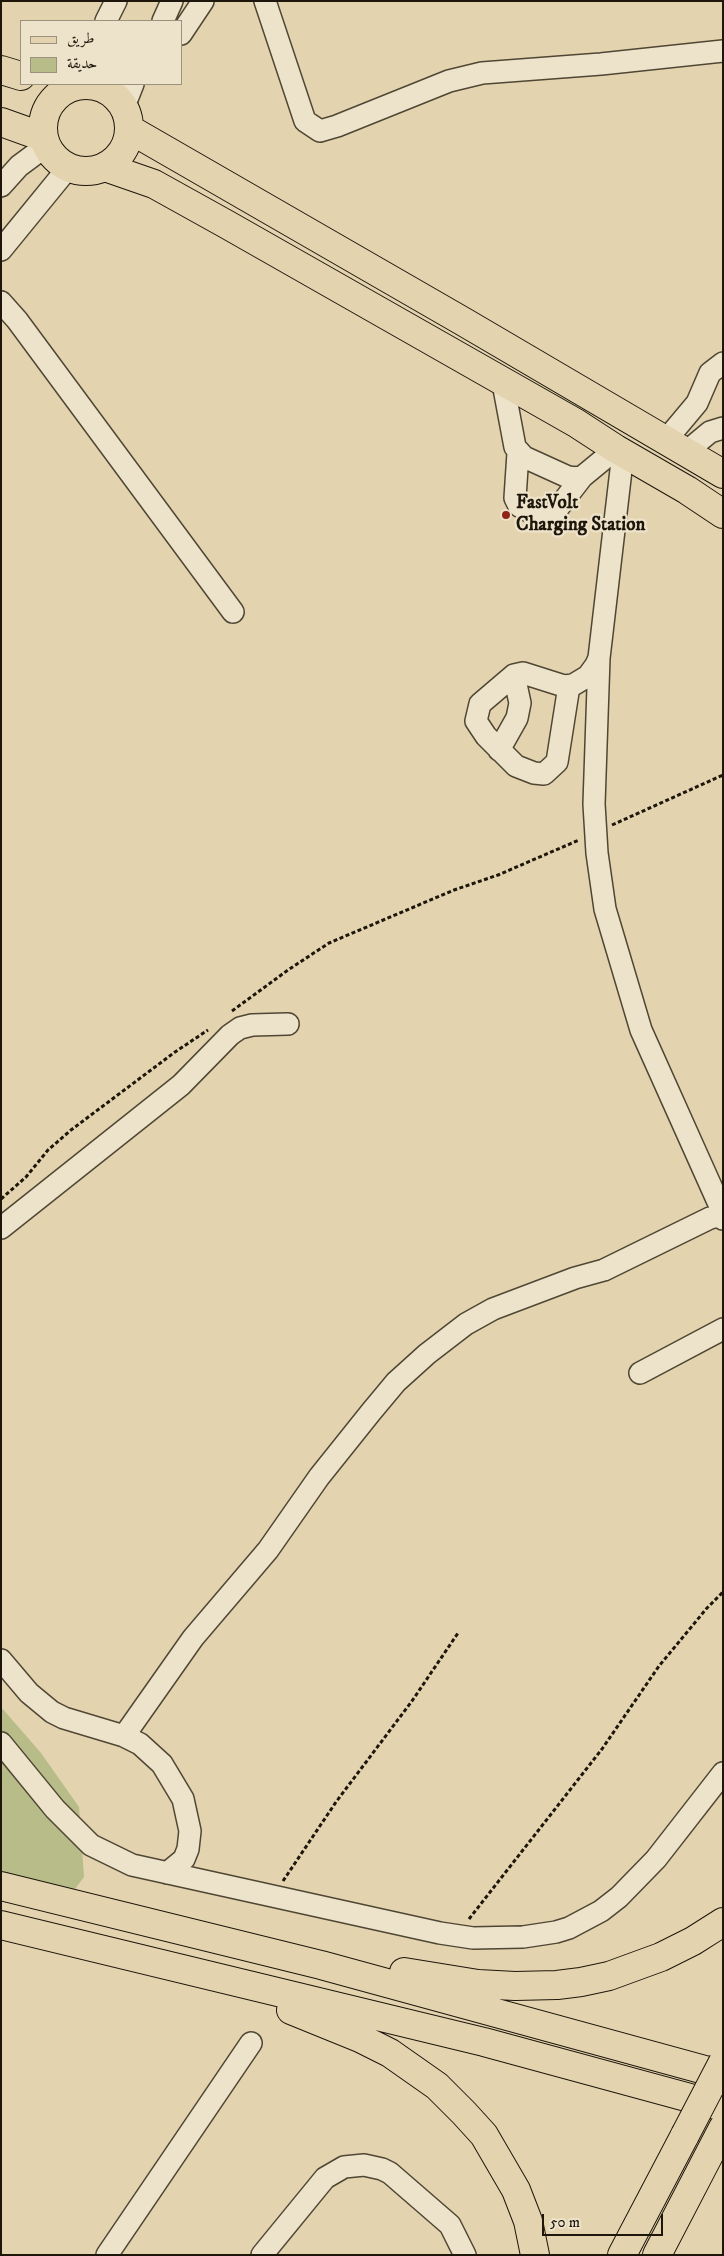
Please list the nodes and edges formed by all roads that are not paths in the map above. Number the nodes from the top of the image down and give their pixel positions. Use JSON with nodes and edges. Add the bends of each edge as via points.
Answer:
{"nodes":[{"id":1,"x":116,"y":1,"type":"edge"},
{"id":2,"x":172,"y":1,"type":"edge"},
{"id":3,"x":203,"y":1,"type":"edge"},
{"id":4,"x":265,"y":1,"type":"edge"},
{"id":5,"x":106,"y":20,"type":"edge"},
{"id":6,"x":163,"y":20,"type":"edge"},
{"id":7,"x":182,"y":32,"type":"edge"},
{"id":8,"x":723,"y":51,"type":"edge"},
{"id":9,"x":1,"y":70,"type":"edge"},
{"id":10,"x":20,"y":76,"type":"edge"},
{"id":11,"x":80,"y":85,"type":"edge"},
{"id":12,"x":96,"y":85,"type":"edge"},
{"id":13,"x":65,"y":86,"type":"edge"},
{"id":14,"x":129,"y":107,"type":"edge"},
{"id":15,"x":1,"y":122,"type":"edge"},
{"id":16,"x":45,"y":142,"type":"junction"},
{"id":17,"x":104,"y":167,"type":"junction"},
{"id":18,"x":68,"y":168,"type":"junction"},
{"id":19,"x":1,"y":186,"type":"edge"},
{"id":20,"x":1,"y":250,"type":"edge"},
{"id":21,"x":1,"y":302,"type":"edge"},
{"id":22,"x":723,"y":363,"type":"edge"},
{"id":23,"x":503,"y":383,"type":"junction"},
{"id":24,"x":723,"y":428,"type":"edge"},
{"id":25,"x":676,"y":446,"type":"junction"},
{"id":26,"x":619,"y":451,"type":"junction"},
{"id":27,"x":518,"y":453,"type":"junction"},
{"id":28,"x":723,"y":474,"type":"edge"},
{"id":29,"x":582,"y":477,"type":"junction"},
{"id":30,"x":723,"y":514,"type":"edge"},
{"id":31,"x":233,"y":612,"type":"dead end"},
{"id":32,"x":599,"y":658,"type":"junction"},
{"id":33,"x":514,"y":675,"type":"junction"},
{"id":34,"x":569,"y":686,"type":"junction"},
{"id":35,"x":499,"y":750,"type":"junction"},
{"id":36,"x":288,"y":1024,"type":"dead end"},
{"id":37,"x":723,"y":1213,"type":"edge"},
{"id":38,"x":723,"y":1219,"type":"edge"},
{"id":39,"x":1,"y":1228,"type":"edge"},
{"id":40,"x":723,"y":1329,"type":"edge"},
{"id":41,"x":640,"y":1373,"type":"dead end"},
{"id":42,"x":1,"y":1660,"type":"edge"},
{"id":43,"x":124,"y":1736,"type":"junction"},
{"id":44,"x":1,"y":1743,"type":"edge"},
{"id":45,"x":723,"y":1773,"type":"edge"},
{"id":46,"x":167,"y":1873,"type":"junction"},
{"id":47,"x":1,"y":1886,"type":"edge"},
{"id":48,"x":723,"y":1922,"type":"edge"},
{"id":49,"x":1,"y":1925,"type":"edge"},
{"id":50,"x":321,"y":1965,"type":"junction"},
{"id":51,"x":202,"y":1974,"type":"junction"},
{"id":52,"x":251,"y":2043,"type":"dead end"},
{"id":53,"x":723,"y":2062,"type":"edge"},
{"id":54,"x":723,"y":2075,"type":"edge"},
{"id":55,"x":723,"y":2107,"type":"edge"},
{"id":56,"x":718,"y":2137,"type":"edge"},
{"id":57,"x":107,"y":2255,"type":"edge"},
{"id":58,"x":262,"y":2255,"type":"edge"},
{"id":59,"x":465,"y":2255,"type":"edge"},
{"id":60,"x":535,"y":2255,"type":"edge"},
{"id":61,"x":622,"y":2255,"type":"edge"},
{"id":62,"x":657,"y":2255,"type":"edge"}],
"edges":[{"from":1,"to":5,"type":"street"},
{"from":2,"to":6,"type":"street"},
{"from":3,"to":7,"type":"street"},
{"from":4,"to":8,"type":"street","via":[[305,121],[320,131],[449,81],[482,73]]},
{"from":9,"to":10,"type":"main road"},
{"from":11,"to":13,"type":"main road"},
{"from":12,"to":14,"type":"main road","via":[[116,95]]},
{"from":13,"to":16,"type":"main road","via":[[46,110],[42,123]]},
{"from":14,"to":17,"type":"main road","via":[[126,145],[117,158]]},
{"from":14,"to":25,"type":"main road"},
{"from":15,"to":16,"type":"main road"},
{"from":16,"to":18,"type":"main road","via":[[55,159]]},
{"from":16,"to":19,"type":"street"},
{"from":17,"to":18,"type":"main road","via":[[93,171]]},
{"from":17,"to":23,"type":"main road","via":[[154,184]]},
{"from":18,"to":20,"type":"street"},
{"from":21,"to":31,"type":"street"},
{"from":22,"to":25,"type":"street","via":[[710,373]]},
{"from":23,"to":26,"type":"main road"},
{"from":23,"to":27,"type":"street","via":[[514,447]]},
{"from":24,"to":25,"type":"street"},
{"from":25,"to":28,"type":"main road"},
{"from":26,"to":29,"type":"street"},
{"from":26,"to":30,"type":"main road"},
{"from":26,"to":32,"type":"street"},
{"from":27,"to":29,"type":"street","via":[[568,477]]},
{"from":27,"to":29,"type":"street","via":[[515,498],[519,506],[538,516],[548,517],[554,512]]},
{"from":32,"to":34,"type":"street","via":[[588,676]]},
{"from":32,"to":37,"type":"street","via":[[594,804],[605,909],[641,1030]]},
{"from":33,"to":34,"type":"street","via":[[532,674]]},
{"from":33,"to":35,"type":"street","via":[[520,703],[517,718]]},
{"from":33,"to":35,"type":"street","via":[[480,704],[477,714],[476,721]]},
{"from":34,"to":35,"type":"street","via":[[557,762],[544,774],[516,766]]},
{"from":36,"to":39,"type":"street","via":[[252,1025],[230,1035],[181,1085]]},
{"from":38,"to":43,"type":"street","via":[[720,1216],[710,1218],[604,1270],[493,1309],[466,1324],[427,1354],[370,1412],[268,1550],[193,1638]]},
{"from":40,"to":41,"type":"street"},
{"from":42,"to":43,"type":"street","via":[[29,1693],[52,1712]]},
{"from":43,"to":46,"type":"street","via":[[140,1744],[162,1764],[183,1799],[190,1831],[188,1850],[184,1859]]},
{"from":44,"to":46,"type":"street","via":[[55,1809],[90,1845],[132,1865]]},
{"from":45,"to":46,"type":"street","via":[[656,1859],[619,1897],[569,1928],[549,1933],[502,1938],[457,1936]]},
{"from":47,"to":50,"type":"main road"},
{"from":48,"to":50,"type":"main road","via":[[692,1941],[631,1968],[609,1976],[557,1985],[478,1984],[399,1971]]},
{"from":49,"to":51,"type":"main road"},
{"from":50,"to":54,"type":"main road"},
{"from":51,"to":55,"type":"main road","via":[[484,2042]]},
{"from":51,"to":60,"type":"main road","via":[[360,2038],[390,2053],[437,2086],[477,2128],[500,2161],[528,2221]]},
{"from":52,"to":57,"type":"street"},
{"from":53,"to":61,"type":"main road","bridge":true},
{"from":56,"to":62,"type":"main road"},
{"from":58,"to":59,"type":"street","via":[[325,2178],[344,2167],[364,2165],[390,2173],[450,2225]]}]}
